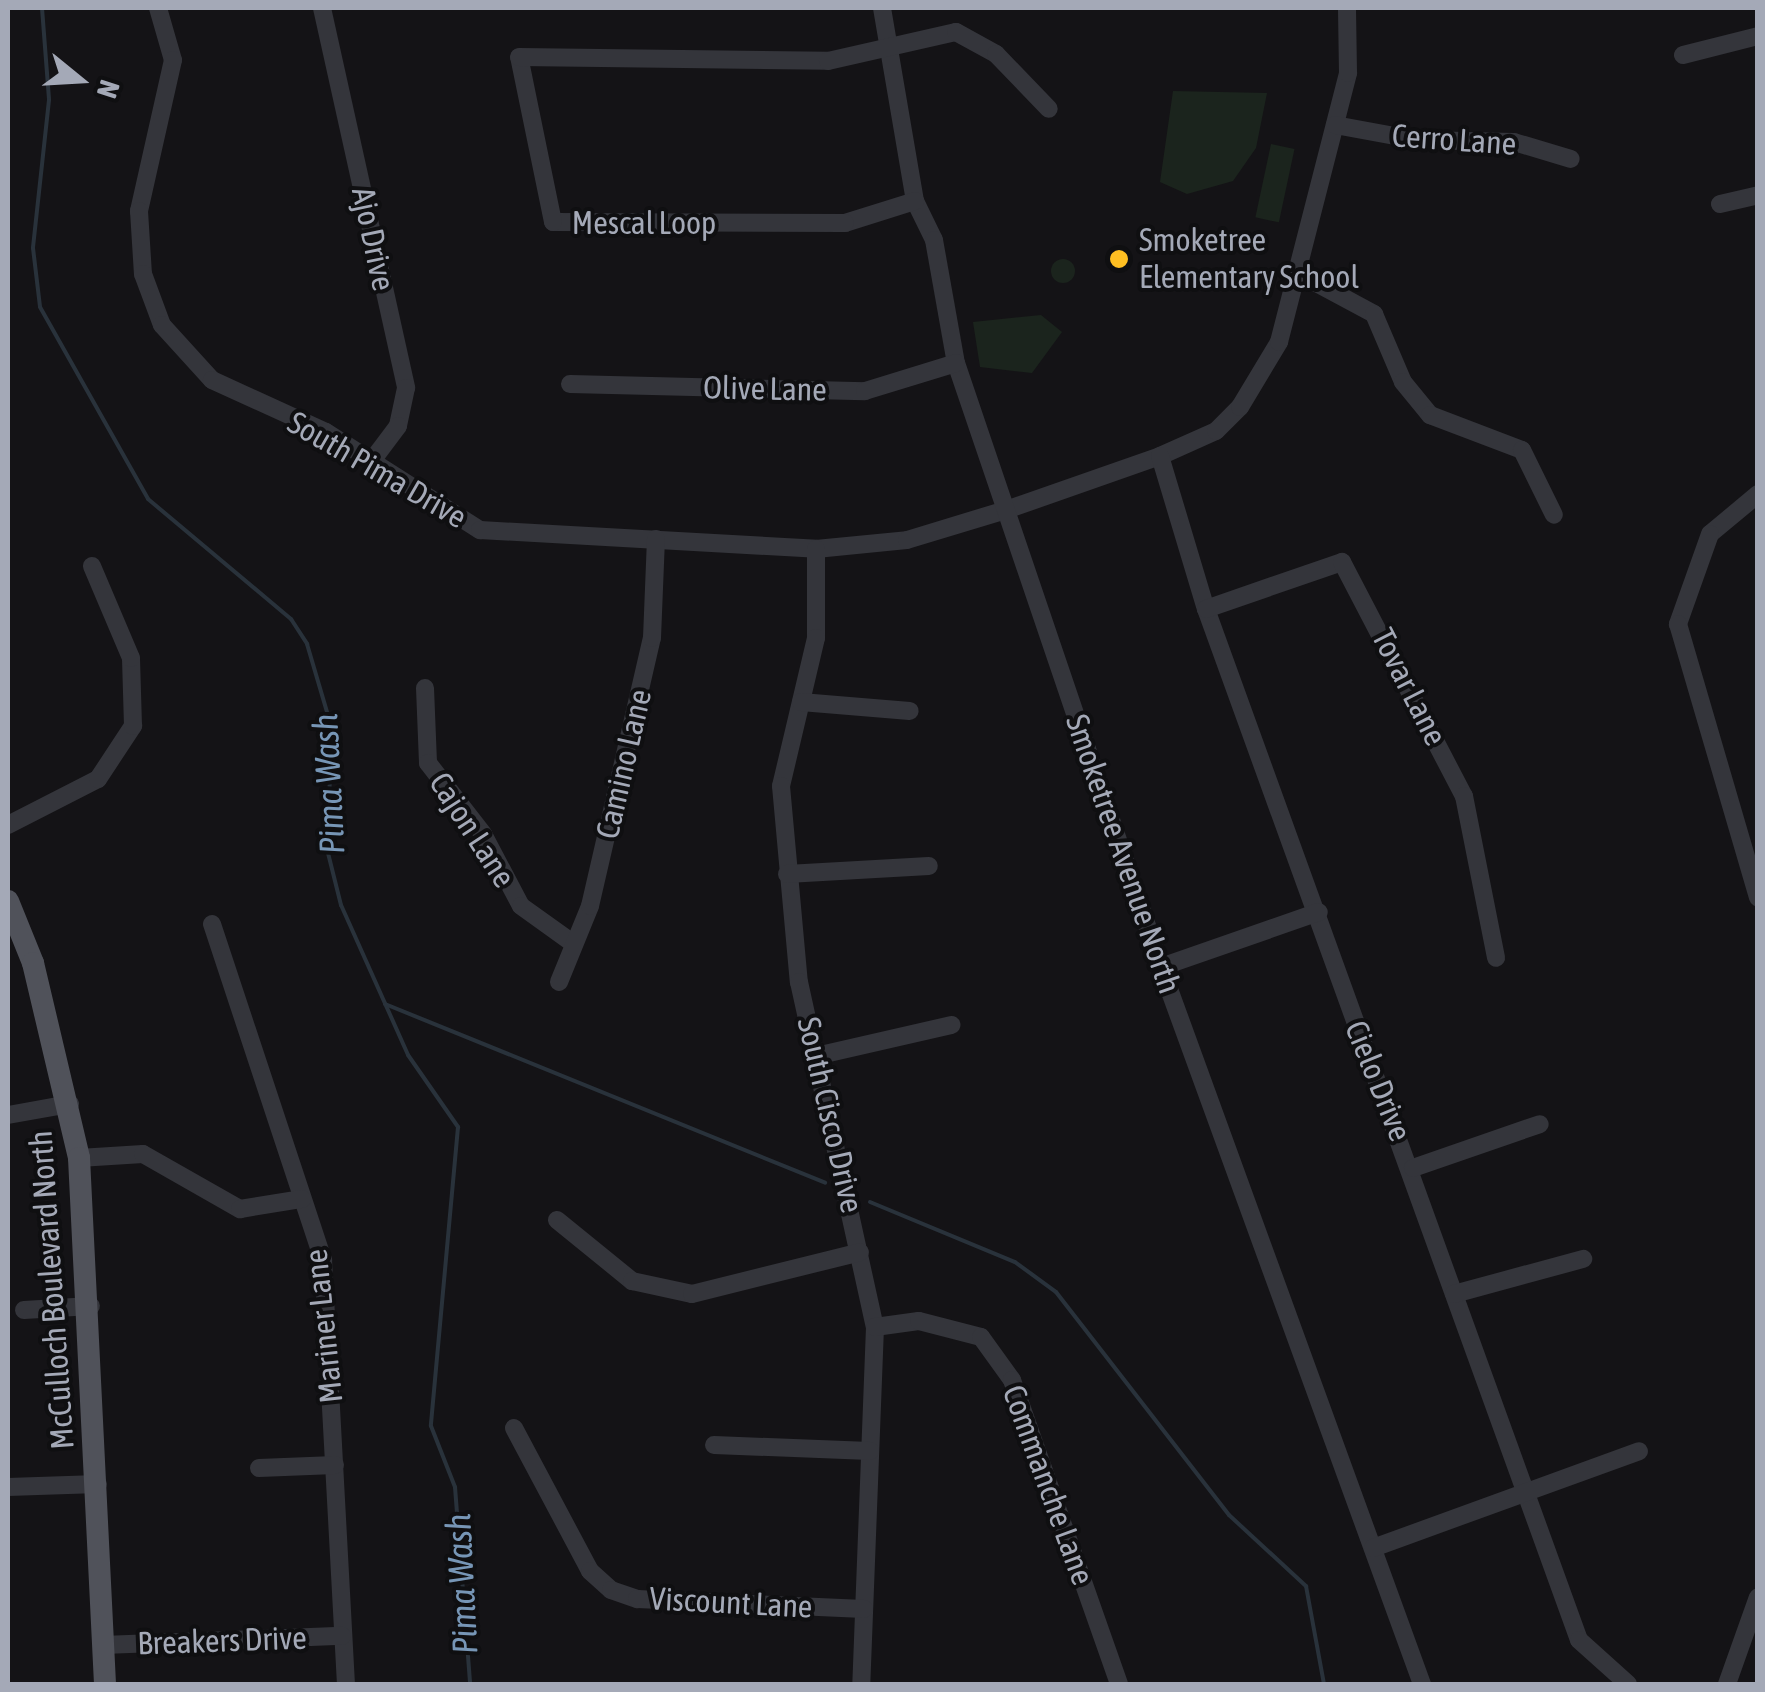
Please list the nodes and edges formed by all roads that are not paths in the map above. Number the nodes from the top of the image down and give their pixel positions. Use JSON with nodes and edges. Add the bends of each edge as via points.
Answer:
{"nodes":[{"id":1,"x":158,"y":8,"type":"edge"},
{"id":2,"x":322,"y":8,"type":"edge"},
{"id":3,"x":882,"y":8,"type":"edge"},
{"id":4,"x":1347,"y":8,"type":"edge"},
{"id":5,"x":1758,"y":36,"type":"edge"},
{"id":6,"x":890,"y":46,"type":"junction"},
{"id":7,"x":1682,"y":55,"type":"dead end"},
{"id":8,"x":1050,"y":109,"type":"dead end"},
{"id":9,"x":1335,"y":125,"type":"junction"},
{"id":10,"x":1571,"y":160,"type":"dead end"},
{"id":11,"x":1758,"y":196,"type":"edge"},
{"id":12,"x":914,"y":201,"type":"junction"},
{"id":13,"x":1720,"y":204,"type":"dead end"},
{"id":14,"x":1296,"y":272,"type":"junction"},
{"id":15,"x":956,"y":363,"type":"junction"},
{"id":16,"x":570,"y":384,"type":"dead end"},
{"id":17,"x":1160,"y":456,"type":"junction"},
{"id":18,"x":371,"y":462,"type":"junction"},
{"id":19,"x":1758,"y":494,"type":"edge"},
{"id":20,"x":1006,"y":510,"type":"junction"},
{"id":21,"x":1554,"y":516,"type":"dead end"},
{"id":22,"x":656,"y":539,"type":"junction"},
{"id":23,"x":816,"y":548,"type":"junction"},
{"id":24,"x":92,"y":566,"type":"dead end"},
{"id":25,"x":1206,"y":609,"type":"junction"},
{"id":26,"x":425,"y":688,"type":"dead end"},
{"id":27,"x":802,"y":702,"type":"junction"},
{"id":28,"x":910,"y":711,"type":"dead end"},
{"id":29,"x":8,"y":825,"type":"edge"},
{"id":30,"x":930,"y":866,"type":"dead end"},
{"id":31,"x":788,"y":874,"type":"junction"},
{"id":32,"x":1758,"y":898,"type":"edge"},
{"id":33,"x":8,"y":901,"type":"edge"},
{"id":34,"x":1319,"y":912,"type":"junction"},
{"id":35,"x":212,"y":924,"type":"dead end"},
{"id":36,"x":574,"y":944,"type":"junction"},
{"id":37,"x":1496,"y":958,"type":"dead end"},
{"id":38,"x":1161,"y":967,"type":"junction"},
{"id":39,"x":559,"y":982,"type":"dead end"},
{"id":40,"x":951,"y":1025,"type":"dead end"},
{"id":41,"x":816,"y":1056,"type":"junction"},
{"id":42,"x":70,"y":1104,"type":"junction"},
{"id":43,"x":8,"y":1116,"type":"edge"},
{"id":44,"x":1540,"y":1124,"type":"dead end"},
{"id":45,"x":79,"y":1158,"type":"junction"},
{"id":46,"x":1412,"y":1168,"type":"junction"},
{"id":47,"x":302,"y":1199,"type":"junction"},
{"id":48,"x":558,"y":1220,"type":"dead end"},
{"id":49,"x":860,"y":1252,"type":"junction"},
{"id":50,"x":1583,"y":1259,"type":"dead end"},
{"id":51,"x":1454,"y":1294,"type":"junction"},
{"id":52,"x":91,"y":1306,"type":"junction"},
{"id":53,"x":24,"y":1310,"type":"dead end"},
{"id":54,"x":875,"y":1327,"type":"junction"},
{"id":55,"x":514,"y":1428,"type":"dead end"},
{"id":56,"x":714,"y":1445,"type":"dead end"},
{"id":57,"x":1639,"y":1450,"type":"dead end"},
{"id":58,"x":870,"y":1452,"type":"junction"},
{"id":59,"x":335,"y":1465,"type":"junction"},
{"id":60,"x":259,"y":1468,"type":"dead end"},
{"id":61,"x":98,"y":1484,"type":"junction"},
{"id":62,"x":8,"y":1487,"type":"edge"},
{"id":63,"x":1528,"y":1492,"type":"junction"},
{"id":64,"x":1373,"y":1548,"type":"junction"},
{"id":65,"x":1758,"y":1597,"type":"edge"},
{"id":66,"x":864,"y":1609,"type":"junction"},
{"id":67,"x":342,"y":1636,"type":"junction"},
{"id":68,"x":103,"y":1645,"type":"junction"},
{"id":69,"x":105,"y":1684,"type":"edge"},
{"id":70,"x":346,"y":1684,"type":"edge"},
{"id":71,"x":861,"y":1684,"type":"edge"},
{"id":72,"x":1119,"y":1684,"type":"edge"},
{"id":73,"x":1422,"y":1684,"type":"edge"},
{"id":74,"x":1628,"y":1684,"type":"edge"},
{"id":75,"x":1727,"y":1684,"type":"edge"}],
"edges":[{"from":1,"to":18,"type":"street","name":"South Pima Drive","via":[[172,70],[138,231],[154,308],[225,390],[311,424]]},
{"from":2,"to":18,"type":"street","name":"Ajo Drive","via":[[406,388],[398,426]]},
{"from":3,"to":6,"type":"street","name":"Smoketree Avenue North"},
{"from":4,"to":9,"type":"street","name":"South Pima Drive","via":[[1352,49]]},
{"from":5,"to":7,"type":"street"},
{"from":6,"to":8,"type":"street","via":[[956,32],[996,54]]},
{"from":6,"to":12,"type":"street","name":"Smoketree Avenue North"},
{"from":6,"to":12,"type":"street","name":"Mescal Loop","via":[[828,61],[518,57],[553,222],[845,223]]},
{"from":9,"to":10,"type":"street","name":"Cerro Lane","via":[[1417,140],[1514,142]]},
{"from":9,"to":14,"type":"street","name":"South Pima Drive"},
{"from":11,"to":13,"type":"street"},
{"from":12,"to":15,"type":"street","name":"Smoketree Avenue North","via":[[934,240]]},
{"from":14,"to":17,"type":"street","name":"South Pima Drive","via":[[1263,378],[1216,430]]},
{"from":14,"to":21,"type":"street","via":[[1374,314],[1403,382],[1430,416],[1522,450]]},
{"from":15,"to":16,"type":"street","name":"Olive Lane","via":[[865,391]]},
{"from":15,"to":20,"type":"street","name":"Smoketree Avenue North"},
{"from":17,"to":20,"type":"street","name":"South Pima Drive"},
{"from":17,"to":25,"type":"street","name":"Cielo Drive"},
{"from":18,"to":22,"type":"street","name":"South Pima Drive","via":[[480,530]]},
{"from":19,"to":32,"type":"street","via":[[1710,534],[1678,624]]},
{"from":20,"to":23,"type":"street","name":"South Pima Drive","via":[[907,540]]},
{"from":20,"to":38,"type":"street","name":"Smoketree Avenue North"},
{"from":22,"to":23,"type":"street","name":"South Pima Drive"},
{"from":22,"to":36,"type":"street","name":"Camino Lane","via":[[652,638]]},
{"from":23,"to":27,"type":"street","name":"South Cisco Drive","via":[[816,638]]},
{"from":24,"to":29,"type":"street","via":[[130,658],[133,726],[98,779]]},
{"from":25,"to":34,"type":"street","name":"Cielo Drive"},
{"from":25,"to":37,"type":"street","name":"Tovar Lane","via":[[1342,562],[1464,796]]},
{"from":26,"to":36,"type":"street","name":"Cajon Lane","via":[[428,763],[483,834],[521,906]]},
{"from":27,"to":28,"type":"street"},
{"from":27,"to":31,"type":"street","name":"South Cisco Drive","via":[[782,786]]},
{"from":30,"to":31,"type":"street"},
{"from":31,"to":41,"type":"street","name":"South Cisco Drive"},
{"from":33,"to":42,"type":"main road","name":"McCulloch Boulevard North"},
{"from":34,"to":38,"type":"street"},
{"from":34,"to":46,"type":"street","name":"Cielo Drive"},
{"from":35,"to":47,"type":"street","name":"Mariner Lane"},
{"from":36,"to":39,"type":"street","name":"Camino Lane"},
{"from":38,"to":64,"type":"street","name":"Smoketree Avenue North"},
{"from":40,"to":41,"type":"street"},
{"from":41,"to":49,"type":"street","name":"South Cisco Drive"},
{"from":42,"to":43,"type":"street"},
{"from":42,"to":45,"type":"main road","name":"McCulloch Boulevard North"},
{"from":44,"to":46,"type":"street"},
{"from":45,"to":47,"type":"street","via":[[143,1154],[240,1209]]},
{"from":45,"to":52,"type":"main road","name":"McCulloch Boulevard North"},
{"from":46,"to":51,"type":"street","name":"Cielo Drive"},
{"from":47,"to":59,"type":"street","name":"Mariner Lane","via":[[326,1280]]},
{"from":48,"to":49,"type":"street","via":[[632,1281],[692,1294]]},
{"from":49,"to":54,"type":"street","name":"South Cisco Drive"},
{"from":50,"to":51,"type":"street"},
{"from":51,"to":63,"type":"street","name":"Cielo Drive"},
{"from":52,"to":53,"type":"street"},
{"from":52,"to":61,"type":"main road","name":"McCulloch Boulevard North"},
{"from":54,"to":58,"type":"street","name":"South Cisco Drive"},
{"from":54,"to":72,"type":"street","name":"Commanche Lane","via":[[919,1321],[981,1337],[1012,1380]]},
{"from":55,"to":66,"type":"street","name":"Viscount Lane","via":[[590,1571],[611,1590],[636,1599]]},
{"from":56,"to":58,"type":"street"},
{"from":57,"to":63,"type":"street"},
{"from":58,"to":66,"type":"street","name":"South Cisco Drive"},
{"from":59,"to":60,"type":"street"},
{"from":59,"to":67,"type":"street","name":"Mariner Lane"},
{"from":61,"to":62,"type":"street"},
{"from":61,"to":68,"type":"main road","name":"McCulloch Boulevard North"},
{"from":63,"to":64,"type":"street"},
{"from":63,"to":74,"type":"street","name":"Cielo Drive","via":[[1580,1640]]},
{"from":64,"to":73,"type":"street","name":"Smoketree Avenue North"},
{"from":65,"to":75,"type":"street"},
{"from":66,"to":71,"type":"street","name":"South Cisco Drive"},
{"from":67,"to":68,"type":"street","name":"Breakers Drive"},
{"from":67,"to":70,"type":"street","name":"Mariner Lane"},
{"from":68,"to":69,"type":"main road","name":"McCulloch Boulevard North"}]}
